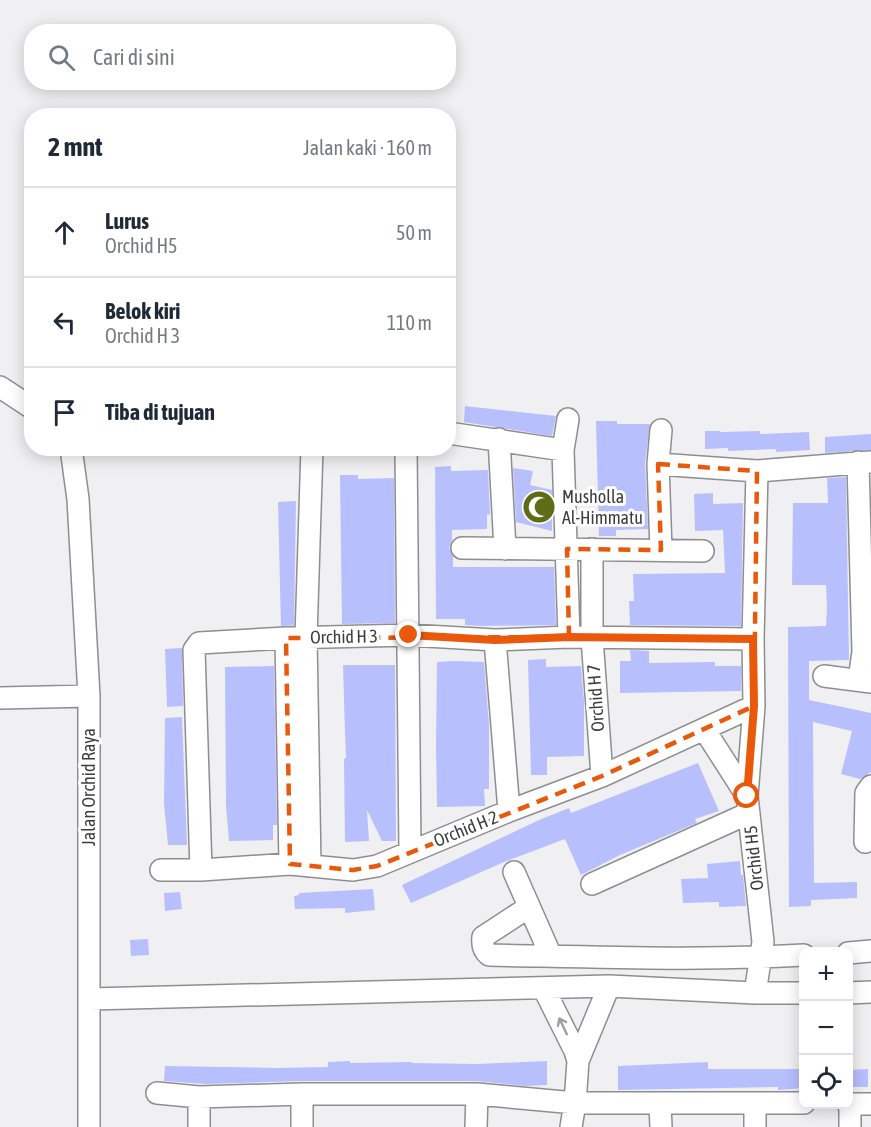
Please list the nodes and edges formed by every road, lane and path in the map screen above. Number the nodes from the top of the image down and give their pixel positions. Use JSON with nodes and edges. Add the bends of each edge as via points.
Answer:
{"nodes":[{"id":1,"x":0,"y":387,"type":"edge"},
{"id":2,"x":24,"y":403,"type":"edge"},
{"id":3,"x":568,"y":419,"type":"dead end"},
{"id":4,"x":661,"y":430,"type":"dead end"},
{"id":5,"x":456,"y":434,"type":"edge"},
{"id":6,"x":499,"y":439,"type":"junction"},
{"id":7,"x":563,"y":450,"type":"junction"},
{"id":8,"x":72,"y":456,"type":"edge"},
{"id":9,"x":311,"y":456,"type":"edge"},
{"id":10,"x":406,"y":456,"type":"edge"},
{"id":11,"x":864,"y":462,"type":"edge"},
{"id":12,"x":658,"y":464,"type":"junction"},
{"id":13,"x":757,"y":471,"type":"junction"},
{"id":14,"x":462,"y":548,"type":"dead end"},
{"id":15,"x":504,"y":549,"type":"junction"},
{"id":16,"x":567,"y":549,"type":"junction"},
{"id":17,"x":592,"y":549,"type":"junction"},
{"id":18,"x":661,"y":550,"type":"junction"},
{"id":19,"x":703,"y":551,"type":"dead end"},
{"id":20,"x":865,"y":557,"type":"edge"},
{"id":21,"x":409,"y":635,"type":"junction"},
{"id":22,"x":569,"y":637,"type":"junction"},
{"id":23,"x":296,"y":638,"type":"junction"},
{"id":24,"x":592,"y":638,"type":"junction"},
{"id":25,"x":753,"y":639,"type":"junction"},
{"id":26,"x":495,"y":640,"type":"junction"},
{"id":27,"x":867,"y":652,"type":"edge"},
{"id":28,"x":824,"y":676,"type":"dead end"},
{"id":29,"x":865,"y":681,"type":"edge"},
{"id":30,"x":89,"y":696,"type":"junction"},
{"id":31,"x":0,"y":698,"type":"edge"},
{"id":32,"x":754,"y":706,"type":"junction"},
{"id":33,"x":704,"y":729,"type":"junction"},
{"id":34,"x":602,"y":776,"type":"junction"},
{"id":35,"x":871,"y":786,"type":"edge"},
{"id":36,"x":748,"y":804,"type":"junction"},
{"id":37,"x":509,"y":811,"type":"junction"},
{"id":38,"x":865,"y":842,"type":"dead end"},
{"id":39,"x":410,"y":851,"type":"junction"},
{"id":40,"x":300,"y":865,"type":"junction"},
{"id":41,"x":161,"y":870,"type":"dead end"},
{"id":42,"x":201,"y":870,"type":"junction"},
{"id":43,"x":514,"y":872,"type":"dead end"},
{"id":44,"x":592,"y":884,"type":"dead end"},
{"id":45,"x":529,"y":907,"type":"junction"},
{"id":46,"x":871,"y":951,"type":"edge"},
{"id":47,"x":853,"y":953,"type":"edge"},
{"id":48,"x":799,"y":955,"type":"edge"},
{"id":49,"x":551,"y":956,"type":"junction"},
{"id":50,"x":761,"y":958,"type":"junction"},
{"id":51,"x":871,"y":992,"type":"edge"},
{"id":52,"x":755,"y":993,"type":"junction"},
{"id":53,"x":799,"y":993,"type":"edge"},
{"id":54,"x":853,"y":993,"type":"edge"},
{"id":55,"x":605,"y":994,"type":"junction"},
{"id":56,"x":548,"y":995,"type":"junction"},
{"id":57,"x":90,"y":999,"type":"junction"},
{"id":58,"x":578,"y":1054,"type":"junction"},
{"id":59,"x":157,"y":1093,"type":"dead end"},
{"id":60,"x":302,"y":1094,"type":"junction"},
{"id":61,"x":477,"y":1094,"type":"junction"},
{"id":62,"x":199,"y":1097,"type":"junction"},
{"id":63,"x":575,"y":1103,"type":"junction"},
{"id":64,"x":660,"y":1103,"type":"junction"},
{"id":65,"x":755,"y":1103,"type":"junction"},
{"id":66,"x":799,"y":1104,"type":"edge"},
{"id":67,"x":853,"y":1104,"type":"edge"},
{"id":68,"x":871,"y":1104,"type":"edge"},
{"id":69,"x":849,"y":1109,"type":"edge"},
{"id":70,"x":89,"y":1127,"type":"edge"},
{"id":71,"x":199,"y":1127,"type":"edge"},
{"id":72,"x":302,"y":1127,"type":"edge"},
{"id":73,"x":476,"y":1127,"type":"edge"},
{"id":74,"x":571,"y":1127,"type":"edge"},
{"id":75,"x":661,"y":1127,"type":"edge"},
{"id":76,"x":755,"y":1127,"type":"edge"},
{"id":77,"x":850,"y":1127,"type":"edge"}],
"edges":[{"from":1,"to":2,"type":"street"},
{"from":3,"to":7,"type":"street"},
{"from":4,"to":12,"type":"street"},
{"from":5,"to":6,"type":"street"},
{"from":6,"to":7,"type":"street"},
{"from":6,"to":15,"type":"street"},
{"from":7,"to":16,"type":"street"},
{"from":8,"to":30,"type":"street","name":"Jalan Orchid Raya"},
{"from":9,"to":23,"type":"street"},
{"from":10,"to":21,"type":"street"},
{"from":11,"to":13,"type":"street"},
{"from":11,"to":20,"type":"street"},
{"from":12,"to":13,"type":"street"},
{"from":12,"to":18,"type":"street"},
{"from":13,"to":25,"type":"street","name":"Orchid H5"},
{"from":14,"to":15,"type":"street"},
{"from":15,"to":16,"type":"street"},
{"from":16,"to":17,"type":"street"},
{"from":16,"to":22,"type":"street"},
{"from":17,"to":18,"type":"street"},
{"from":17,"to":24,"type":"street","name":"Orchid H 7"},
{"from":18,"to":19,"type":"street"},
{"from":20,"to":27,"type":"street"},
{"from":21,"to":23,"type":"street","name":"Orchid H 3"},
{"from":21,"to":26,"type":"street","name":"Orchid H 3"},
{"from":21,"to":39,"type":"street"},
{"from":22,"to":24,"type":"street","name":"Orchid H 3"},
{"from":22,"to":26,"type":"street","name":"Orchid H 3"},
{"from":23,"to":40,"type":"street"},
{"from":23,"to":42,"type":"street","name":"Orchid H 3","via":[[207,641],[198,643],[194,650]]},
{"from":24,"to":25,"type":"street","name":"Orchid H 3"},
{"from":24,"to":34,"type":"street","name":"Orchid H 7"},
{"from":25,"to":32,"type":"street","name":"Orchid H5"},
{"from":26,"to":37,"type":"street"},
{"from":27,"to":29,"type":"street"},
{"from":28,"to":29,"type":"street"},
{"from":30,"to":31,"type":"street"},
{"from":30,"to":57,"type":"street","name":"Jalan Orchid Raya"},
{"from":32,"to":33,"type":"street","name":"Orchid H 2"},
{"from":32,"to":36,"type":"street","name":"Orchid H5"},
{"from":33,"to":34,"type":"street","name":"Orchid H 2"},
{"from":33,"to":36,"type":"street"},
{"from":34,"to":37,"type":"street","name":"Orchid H 2"},
{"from":35,"to":38,"type":"street","via":[[866,793]]},
{"from":36,"to":44,"type":"street"},
{"from":36,"to":50,"type":"street","name":"Orchid H5","via":[[763,942]]},
{"from":37,"to":39,"type":"street","name":"Orchid H 2"},
{"from":39,"to":40,"type":"street","name":"Orchid H 2","via":[[377,866],[353,870]]},
{"from":40,"to":42,"type":"street","name":"Orchid H 2"},
{"from":41,"to":42,"type":"street","name":"Orchid H 2"},
{"from":43,"to":45,"type":"street"},
{"from":45,"to":49,"type":"street"},
{"from":45,"to":49,"type":"street","via":[[483,937],[483,949],[489,955]]},
{"from":46,"to":47,"type":"street"},
{"from":48,"to":50,"type":"street"},
{"from":49,"to":50,"type":"street"},
{"from":50,"to":52,"type":"street","name":"Orchid H5"},
{"from":51,"to":54,"type":"street"},
{"from":52,"to":53,"type":"street"},
{"from":52,"to":55,"type":"street"},
{"from":55,"to":56,"type":"street"},
{"from":55,"to":58,"type":"street"},
{"from":56,"to":57,"type":"street"},
{"from":58,"to":56,"type":"street","one_way":true},
{"from":57,"to":70,"type":"street","name":"Jalan Orchid Raya"},
{"from":58,"to":63,"type":"street"},
{"from":59,"to":62,"type":"street"},
{"from":60,"to":61,"type":"street"},
{"from":60,"to":62,"type":"street"},
{"from":60,"to":72,"type":"street"},
{"from":61,"to":63,"type":"street"},
{"from":61,"to":73,"type":"street"},
{"from":62,"to":71,"type":"street"},
{"from":63,"to":64,"type":"street"},
{"from":63,"to":74,"type":"street"},
{"from":64,"to":65,"type":"street"},
{"from":64,"to":75,"type":"street"},
{"from":65,"to":66,"type":"street"},
{"from":65,"to":76,"type":"street"},
{"from":67,"to":68,"type":"street"},
{"from":69,"to":77,"type":"street"}]}
